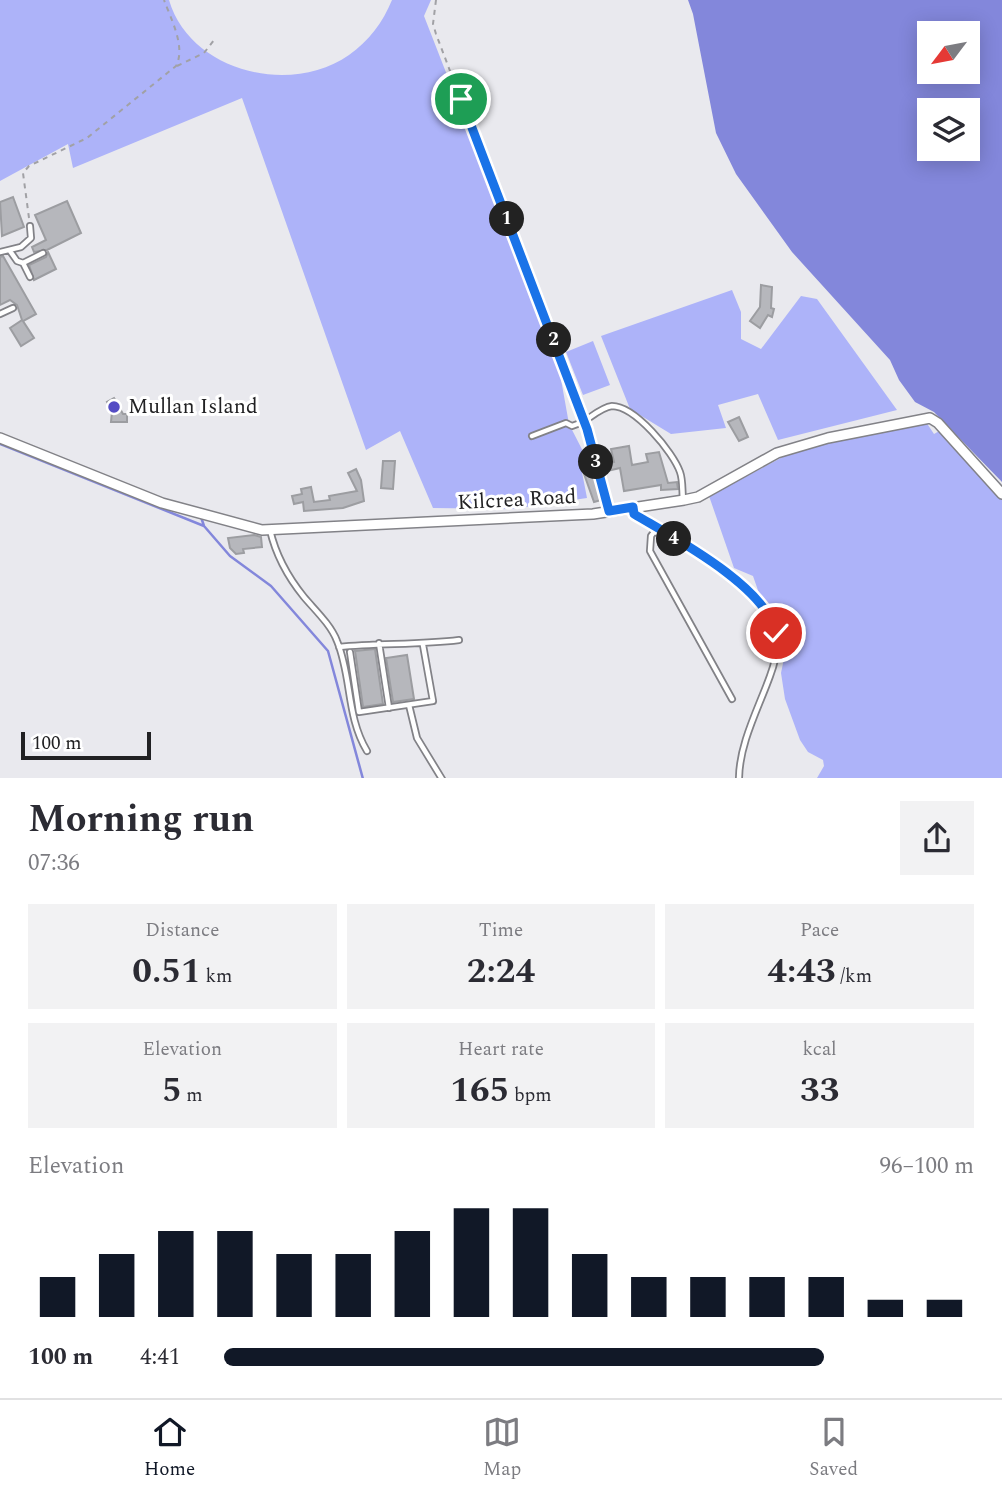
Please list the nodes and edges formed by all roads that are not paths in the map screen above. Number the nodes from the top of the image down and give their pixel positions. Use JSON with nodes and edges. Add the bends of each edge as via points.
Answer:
{"nodes":[{"id":1,"x":30,"y":226,"type":"road end"},
{"id":2,"x":10,"y":251,"type":"junction"},
{"id":3,"x":0,"y":252,"type":"edge"},
{"id":4,"x":43,"y":253,"type":"dead end"},
{"id":5,"x":23,"y":263,"type":"junction"},
{"id":6,"x":30,"y":277,"type":"dead end"},
{"id":7,"x":13,"y":308,"type":"dead end"},
{"id":8,"x":0,"y":314,"type":"edge"},
{"id":9,"x":583,"y":422,"type":"junction"},
{"id":10,"x":532,"y":436,"type":"dead end"},
{"id":11,"x":0,"y":438,"type":"edge"},
{"id":12,"x":1002,"y":494,"type":"edge"},
{"id":13,"x":684,"y":500,"type":"junction"},
{"id":14,"x":633,"y":507,"type":"junction"},
{"id":15,"x":609,"y":511,"type":"junction"},
{"id":16,"x":657,"y":528,"type":"junction"},
{"id":17,"x":270,"y":529,"type":"junction"},
{"id":18,"x":459,"y":640,"type":"dead end"},
{"id":19,"x":379,"y":643,"type":"junction"},
{"id":20,"x":424,"y":645,"type":"junction"},
{"id":21,"x":339,"y":647,"type":"junction"},
{"id":22,"x":350,"y":652,"type":"dead end"},
{"id":23,"x":732,"y":699,"type":"dead end"},
{"id":24,"x":409,"y":705,"type":"junction"},
{"id":25,"x":389,"y":708,"type":"junction"},
{"id":26,"x":367,"y":751,"type":"dead end"},
{"id":27,"x":441,"y":778,"type":"edge"},
{"id":28,"x":739,"y":778,"type":"edge"}],
"edges":[{"from":1,"to":2,"type":"lane","via":[[31,238]]},
{"from":2,"to":3,"type":"lane"},
{"from":2,"to":5,"type":"lane"},
{"from":4,"to":5,"type":"lane"},
{"from":5,"to":6,"type":"lane"},
{"from":7,"to":8,"type":"lane"},
{"from":9,"to":10,"type":"lane"},
{"from":9,"to":13,"type":"lane","via":[[608,406],[621,407],[643,422],[680,472]]},
{"from":9,"to":15,"type":"lane"},
{"from":11,"to":17,"type":"street","name":"Kilcrea Road","via":[[162,503],[201,516]]},
{"from":12,"to":13,"type":"street","name":"Kilcrea Road","via":[[930,418],[777,453],[698,497]]},
{"from":13,"to":14,"type":"street","name":"Kilcrea Road"},
{"from":14,"to":15,"type":"street","name":"Kilcrea Road"},
{"from":14,"to":16,"type":"lane","via":[[634,514]]},
{"from":15,"to":17,"type":"street","name":"Kilcrea Road"},
{"from":16,"to":23,"type":"lane","via":[[650,551]]},
{"from":16,"to":28,"type":"lane","via":[[747,591],[774,623],[773,667],[747,739]]},
{"from":17,"to":21,"type":"lane","via":[[285,573]]},
{"from":18,"to":20,"type":"lane"},
{"from":19,"to":20,"type":"lane"},
{"from":19,"to":21,"type":"lane"},
{"from":19,"to":25,"type":"lane"},
{"from":20,"to":24,"type":"lane","via":[[433,701]]},
{"from":21,"to":26,"type":"lane","via":[[349,705]]},
{"from":22,"to":25,"type":"lane","via":[[359,712]]},
{"from":24,"to":25,"type":"lane"},
{"from":24,"to":27,"type":"lane","via":[[417,738]]}]}
